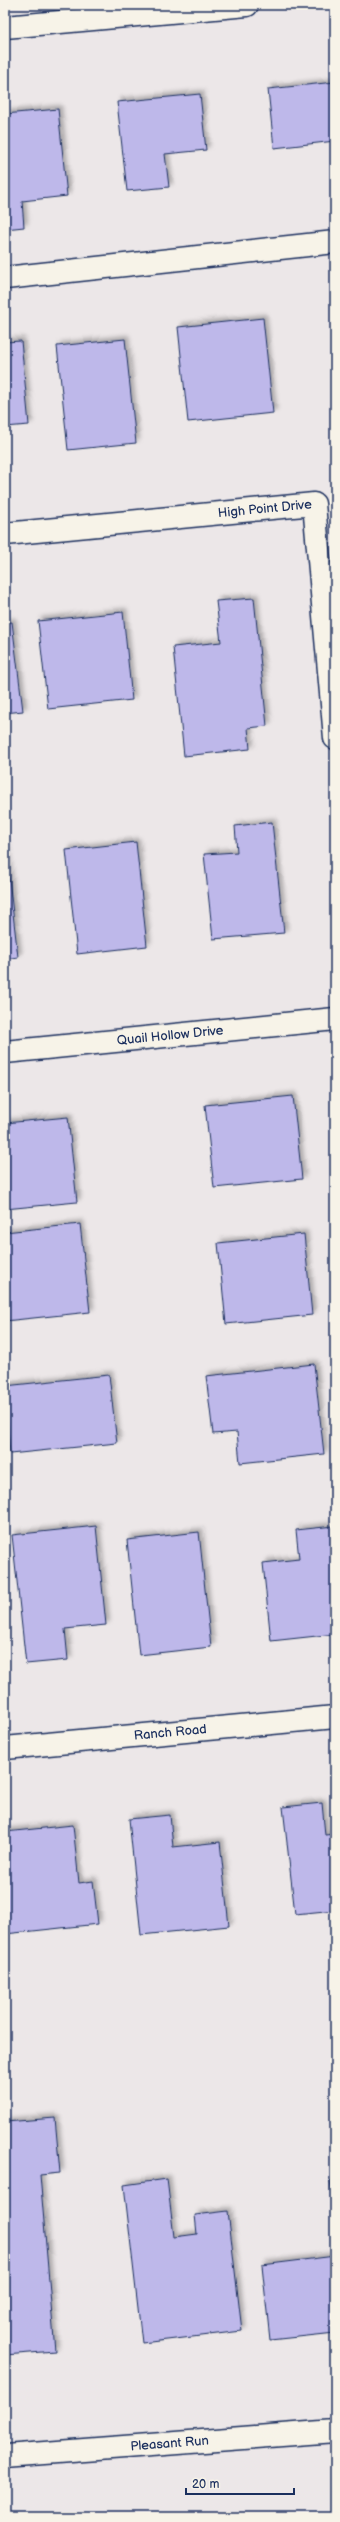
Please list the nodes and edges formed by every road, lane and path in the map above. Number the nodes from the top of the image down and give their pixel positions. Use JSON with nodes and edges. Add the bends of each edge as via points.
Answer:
{"nodes":[{"id":1,"x":247,"y":5,"type":"edge"},
{"id":2,"x":5,"y":27,"type":"edge"},
{"id":3,"x":335,"y":242,"type":"edge"},
{"id":4,"x":5,"y":278,"type":"edge"},
{"id":5,"x":5,"y":534,"type":"edge"},
{"id":6,"x":335,"y":738,"type":"edge"},
{"id":7,"x":335,"y":1019,"type":"edge"},
{"id":8,"x":5,"y":1052,"type":"edge"},
{"id":9,"x":335,"y":1717,"type":"edge"},
{"id":10,"x":5,"y":1748,"type":"edge"},
{"id":11,"x":335,"y":2431,"type":"edge"},
{"id":12,"x":5,"y":2456,"type":"edge"}],
"edges":[{"from":1,"to":2,"type":"street"},
{"from":3,"to":4,"type":"street"},
{"from":5,"to":6,"type":"street","name":"High Point Drive","via":[[314,504]]},
{"from":7,"to":8,"type":"street","name":"Quail Hollow Drive"},
{"from":9,"to":10,"type":"street","name":"Ranch Road"},
{"from":11,"to":12,"type":"street","name":"Pleasant Run"}]}
